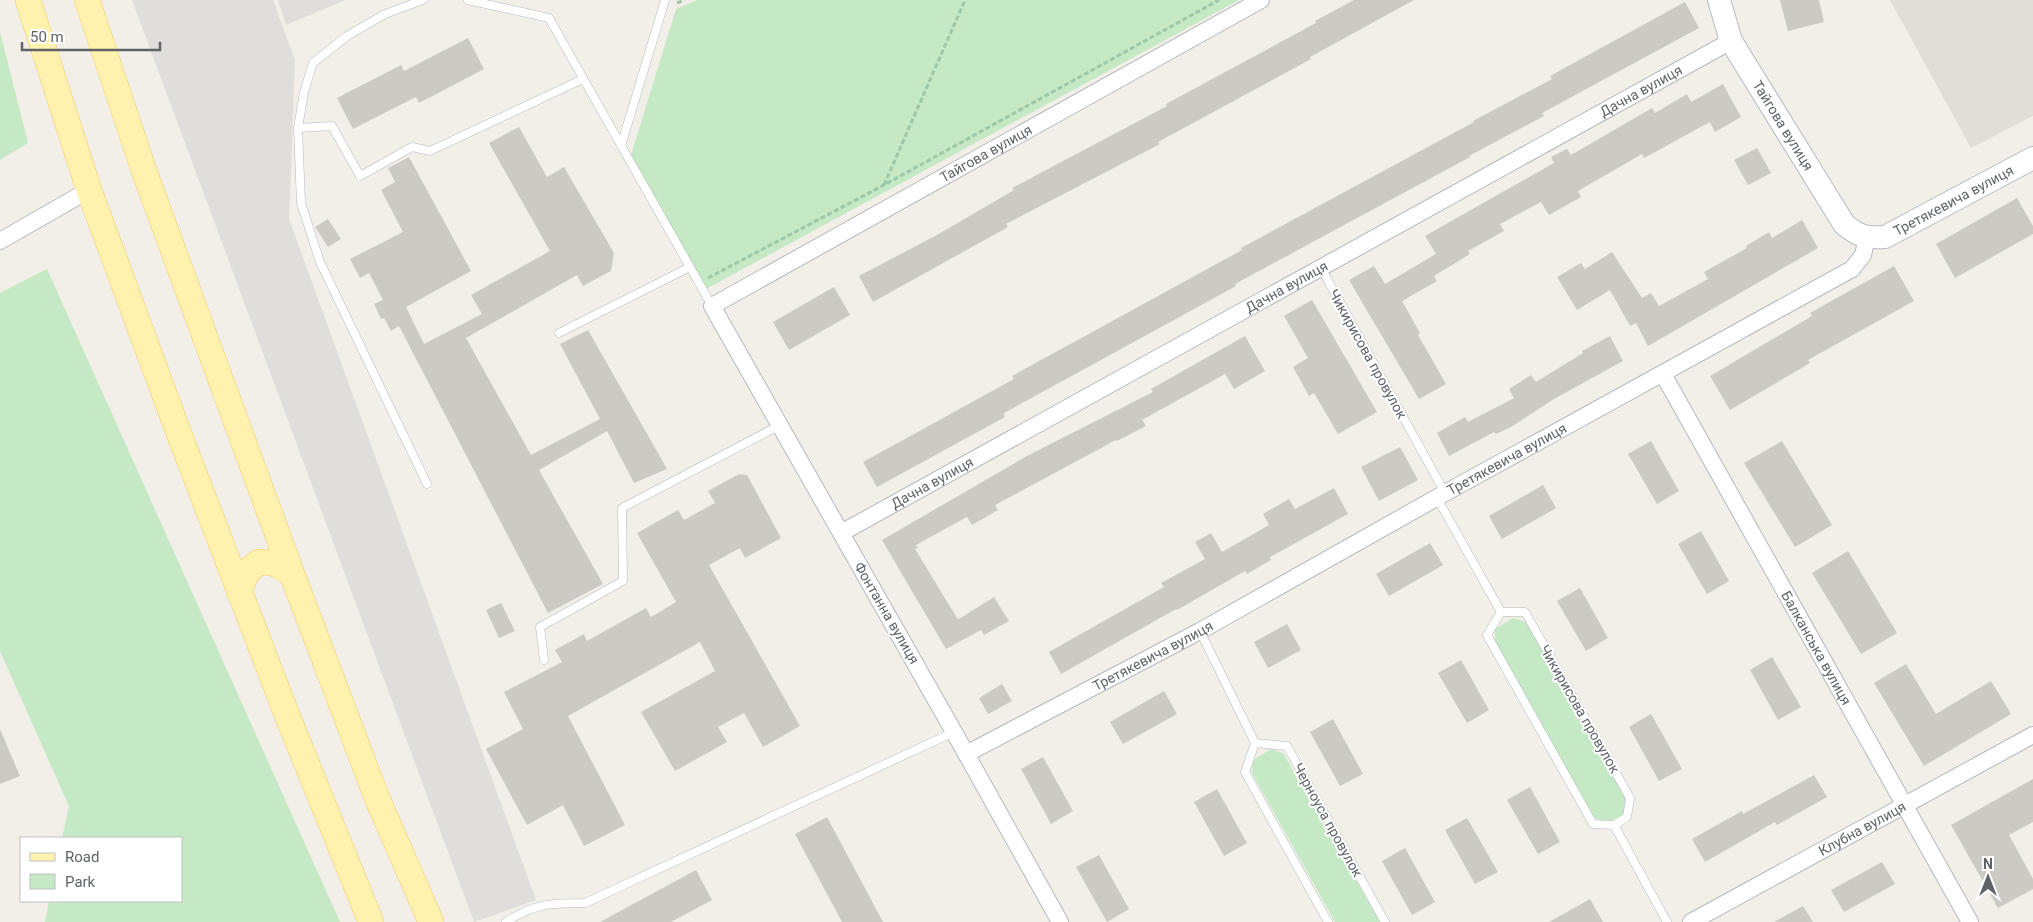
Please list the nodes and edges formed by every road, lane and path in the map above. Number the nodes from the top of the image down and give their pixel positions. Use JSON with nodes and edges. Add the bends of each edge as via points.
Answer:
{"nodes":[{"id":1,"x":28,"y":0,"type":"edge"},
{"id":2,"x":87,"y":0,"type":"edge"},
{"id":3,"x":423,"y":0,"type":"edge"},
{"id":4,"x":468,"y":0,"type":"edge"},
{"id":5,"x":665,"y":0,"type":"edge"},
{"id":6,"x":965,"y":0,"type":"edge"},
{"id":7,"x":1219,"y":0,"type":"edge"},
{"id":8,"x":1261,"y":0,"type":"edge"},
{"id":9,"x":1718,"y":0,"type":"edge"},
{"id":10,"x":1731,"y":40,"type":"junction"},
{"id":11,"x":583,"y":79,"type":"junction"},
{"id":12,"x":298,"y":128,"type":"junction"},
{"id":13,"x":621,"y":146,"type":"junction"},
{"id":14,"x":2033,"y":158,"type":"edge"},
{"id":15,"x":884,"y":185,"type":"junction"},
{"id":16,"x":90,"y":190,"type":"junction"},
{"id":17,"x":1867,"y":238,"type":"junction"},
{"id":18,"x":0,"y":240,"type":"edge"},
{"id":19,"x":690,"y":267,"type":"junction"},
{"id":20,"x":1321,"y":268,"type":"junction"},
{"id":21,"x":699,"y":283,"type":"junction"},
{"id":22,"x":712,"y":306,"type":"junction"},
{"id":23,"x":559,"y":333,"type":"dead end"},
{"id":24,"x":1663,"y":374,"type":"junction"},
{"id":25,"x":780,"y":425,"type":"junction"},
{"id":26,"x":426,"y":484,"type":"dead end"},
{"id":27,"x":1441,"y":496,"type":"junction"},
{"id":28,"x":841,"y":533,"type":"junction"},
{"id":29,"x":292,"y":574,"type":"junction"},
{"id":30,"x":239,"y":592,"type":"junction"},
{"id":31,"x":1500,"y":612,"type":"junction"},
{"id":32,"x":1200,"y":631,"type":"junction"},
{"id":33,"x":544,"y":660,"type":"dead end"},
{"id":34,"x":954,"y":732,"type":"junction"},
{"id":35,"x":2033,"y":735,"type":"edge"},
{"id":36,"x":1255,"y":743,"type":"junction"},
{"id":37,"x":966,"y":754,"type":"junction"},
{"id":38,"x":1905,"y":804,"type":"junction"},
{"id":39,"x":1614,"y":825,"type":"junction"},
{"id":40,"x":1058,"y":921,"type":"edge"},
{"id":41,"x":371,"y":922,"type":"edge"},
{"id":42,"x":431,"y":922,"type":"edge"},
{"id":43,"x":506,"y":922,"type":"edge"},
{"id":44,"x":1328,"y":922,"type":"edge"},
{"id":45,"x":1385,"y":922,"type":"edge"},
{"id":46,"x":1667,"y":922,"type":"edge"},
{"id":47,"x":1691,"y":922,"type":"edge"},
{"id":48,"x":1970,"y":922,"type":"edge"}],
"edges":[{"from":1,"to":16,"type":"main road"},
{"from":2,"to":29,"type":"main road","via":[[143,168]]},
{"from":3,"to":12,"type":"lane","via":[[385,14],[348,36],[313,63]]},
{"from":4,"to":11,"type":"lane","via":[[549,18]]},
{"from":5,"to":13,"type":"lane"},
{"from":6,"to":15,"type":"path"},
{"from":7,"to":15,"type":"path"},
{"from":8,"to":22,"type":"street","name":"Тайгова вулиця"},
{"from":9,"to":10,"type":"street","name":"Тайгова вулиця"},
{"from":10,"to":17,"type":"street","name":"Тайгова вулиця","via":[[1844,224]]},
{"from":10,"to":20,"type":"street","name":"Дачна вулиця"},
{"from":11,"to":12,"type":"lane","via":[[430,151],[412,147],[360,176],[332,126]]},
{"from":11,"to":13,"type":"lane"},
{"from":12,"to":26,"type":"lane","via":[[301,203],[320,262]]},
{"from":13,"to":19,"type":"lane"},
{"from":14,"to":17,"type":"street","name":"Третякевича вулиця","via":[[1885,237]]},
{"from":15,"to":21,"type":"path"},
{"from":16,"to":18,"type":"street"},
{"from":16,"to":30,"type":"main road"},
{"from":17,"to":24,"type":"street","name":"Третякевича вулиця","via":[[1863,255],[1852,269]]},
{"from":19,"to":21,"type":"lane"},
{"from":19,"to":23,"type":"lane"},
{"from":20,"to":27,"type":"lane","name":"Чикирисова провулок"},
{"from":20,"to":28,"type":"street","name":"Дачна вулиця"},
{"from":21,"to":22,"type":"lane"},
{"from":22,"to":25,"type":"street","name":"Фонтанна вулиця"},
{"from":24,"to":27,"type":"street","name":"Третякевича вулиця"},
{"from":24,"to":38,"type":"street","name":"Балканська вулиця"},
{"from":25,"to":28,"type":"street","name":"Фонтанна вулиця"},
{"from":25,"to":33,"type":"lane","via":[[622,508],[623,581],[540,627]]},
{"from":27,"to":31,"type":"lane","name":"Чикирисова провулок"},
{"from":27,"to":32,"type":"street","name":"Третякевича вулиця"},
{"from":28,"to":34,"type":"street","name":"Фонтанна вулиця"},
{"from":29,"to":30,"type":"main road","via":[[274,563],[259,562],[247,572]]},
{"from":29,"to":42,"type":"main road","via":[[377,798]]},
{"from":30,"to":41,"type":"main road"},
{"from":31,"to":39,"type":"lane","via":[[1487,634],[1593,824]]},
{"from":31,"to":39,"type":"lane","name":"Чикирисова провулок","via":[[1525,612],[1630,798],[1626,817]]},
{"from":32,"to":36,"type":"lane"},
{"from":32,"to":37,"type":"street","name":"Третякевича вулиця"},
{"from":34,"to":37,"type":"street","name":"Фонтанна вулиця"},
{"from":34,"to":43,"type":"lane","via":[[586,903],[550,903],[523,910]]},
{"from":35,"to":38,"type":"street","name":"Клубна вулиця"},
{"from":36,"to":44,"type":"lane","via":[[1245,772]]},
{"from":36,"to":45,"type":"lane","name":"Черноуса провулок","via":[[1287,746]]},
{"from":37,"to":40,"type":"street","name":"Фонтанна вулиця"},
{"from":38,"to":47,"type":"street","name":"Клубна вулиця"},
{"from":38,"to":48,"type":"street","name":"Балканська вулиця"},
{"from":39,"to":46,"type":"lane"}]}
